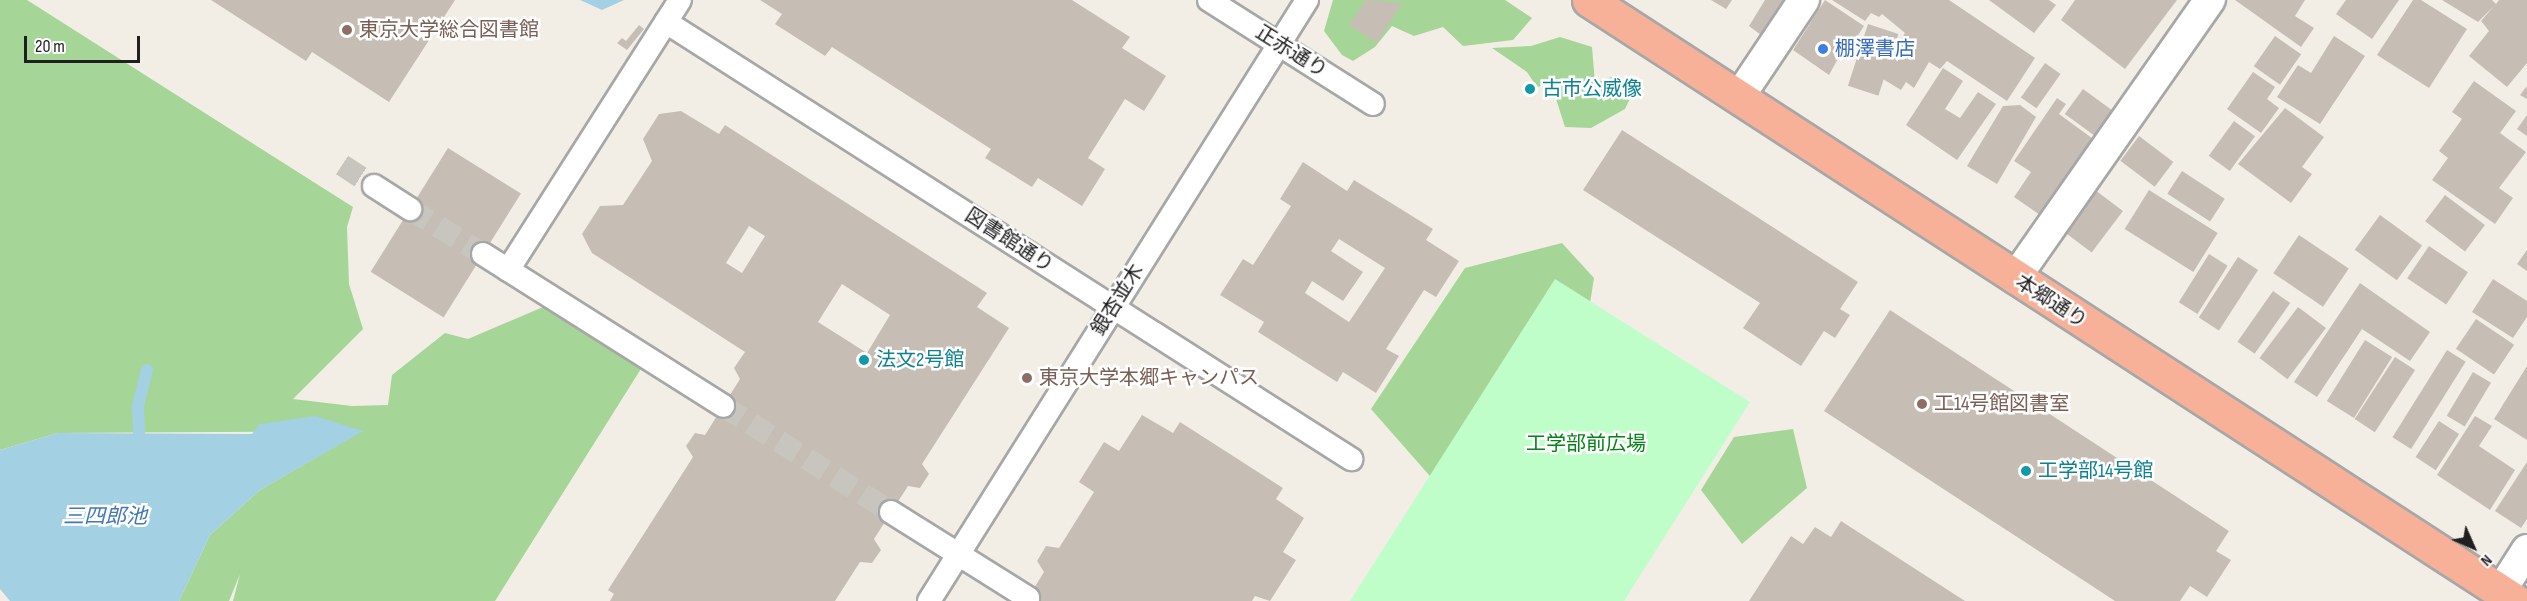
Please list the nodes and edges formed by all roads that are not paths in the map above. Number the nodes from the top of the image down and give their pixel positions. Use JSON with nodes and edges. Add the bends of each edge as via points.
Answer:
{"nodes":[{"id":1,"x":680,"y":0,"type":"edge"},
{"id":2,"x":1209,"y":0,"type":"edge"},
{"id":3,"x":1307,"y":0,"type":"edge"},
{"id":4,"x":1589,"y":0,"type":"edge"},
{"id":5,"x":1804,"y":0,"type":"edge"},
{"id":6,"x":2210,"y":0,"type":"edge"},
{"id":7,"x":666,"y":22,"type":"junction"},
{"id":8,"x":1279,"y":45,"type":"junction"},
{"id":9,"x":1739,"y":97,"type":"junction"},
{"id":10,"x":1373,"y":104,"type":"dead end"},
{"id":11,"x":374,"y":186,"type":"tunnel mouth"},
{"id":12,"x":410,"y":209,"type":"tunnel mouth"},
{"id":13,"x":483,"y":254,"type":"tunnel mouth"},
{"id":14,"x":508,"y":270,"type":"junction"},
{"id":15,"x":2015,"y":278,"type":"junction"},
{"id":16,"x":1113,"y":308,"type":"junction"},
{"id":17,"x":723,"y":406,"type":"tunnel mouth"},
{"id":18,"x":1351,"y":459,"type":"dead end"},
{"id":19,"x":891,"y":512,"type":"tunnel mouth"},
{"id":20,"x":2527,"y":550,"type":"edge"},
{"id":21,"x":958,"y":555,"type":"junction"},
{"id":22,"x":2508,"y":596,"type":"edge"},
{"id":23,"x":1028,"y":598,"type":"dead end"},
{"id":24,"x":929,"y":601,"type":"edge"}],
"edges":[{"from":1,"to":7,"type":"street"},
{"from":2,"to":8,"type":"street","name":"正赤通り"},
{"from":3,"to":8,"type":"street","name":"銀杏並木"},
{"from":4,"to":9,"type":"highway","name":"本郷通り"},
{"from":5,"to":9,"type":"street"},
{"from":6,"to":15,"type":"street"},
{"from":7,"to":14,"type":"street"},
{"from":7,"to":16,"type":"street","name":"図書館通り"},
{"from":8,"to":10,"type":"street","name":"正赤通り"},
{"from":8,"to":16,"type":"street","name":"銀杏並木"},
{"from":9,"to":15,"type":"highway","name":"本郷通り"},
{"from":11,"to":12,"type":"street"},
{"from":13,"to":14,"type":"street"},
{"from":14,"to":17,"type":"street"},
{"from":15,"to":22,"type":"highway","name":"本郷通り"},
{"from":16,"to":18,"type":"street","name":"図書館通り"},
{"from":16,"to":21,"type":"street","name":"銀杏並木"},
{"from":19,"to":21,"type":"street"},
{"from":20,"to":22,"type":"street"},
{"from":21,"to":23,"type":"street"},
{"from":21,"to":24,"type":"street","name":"銀杏並木"}]}
